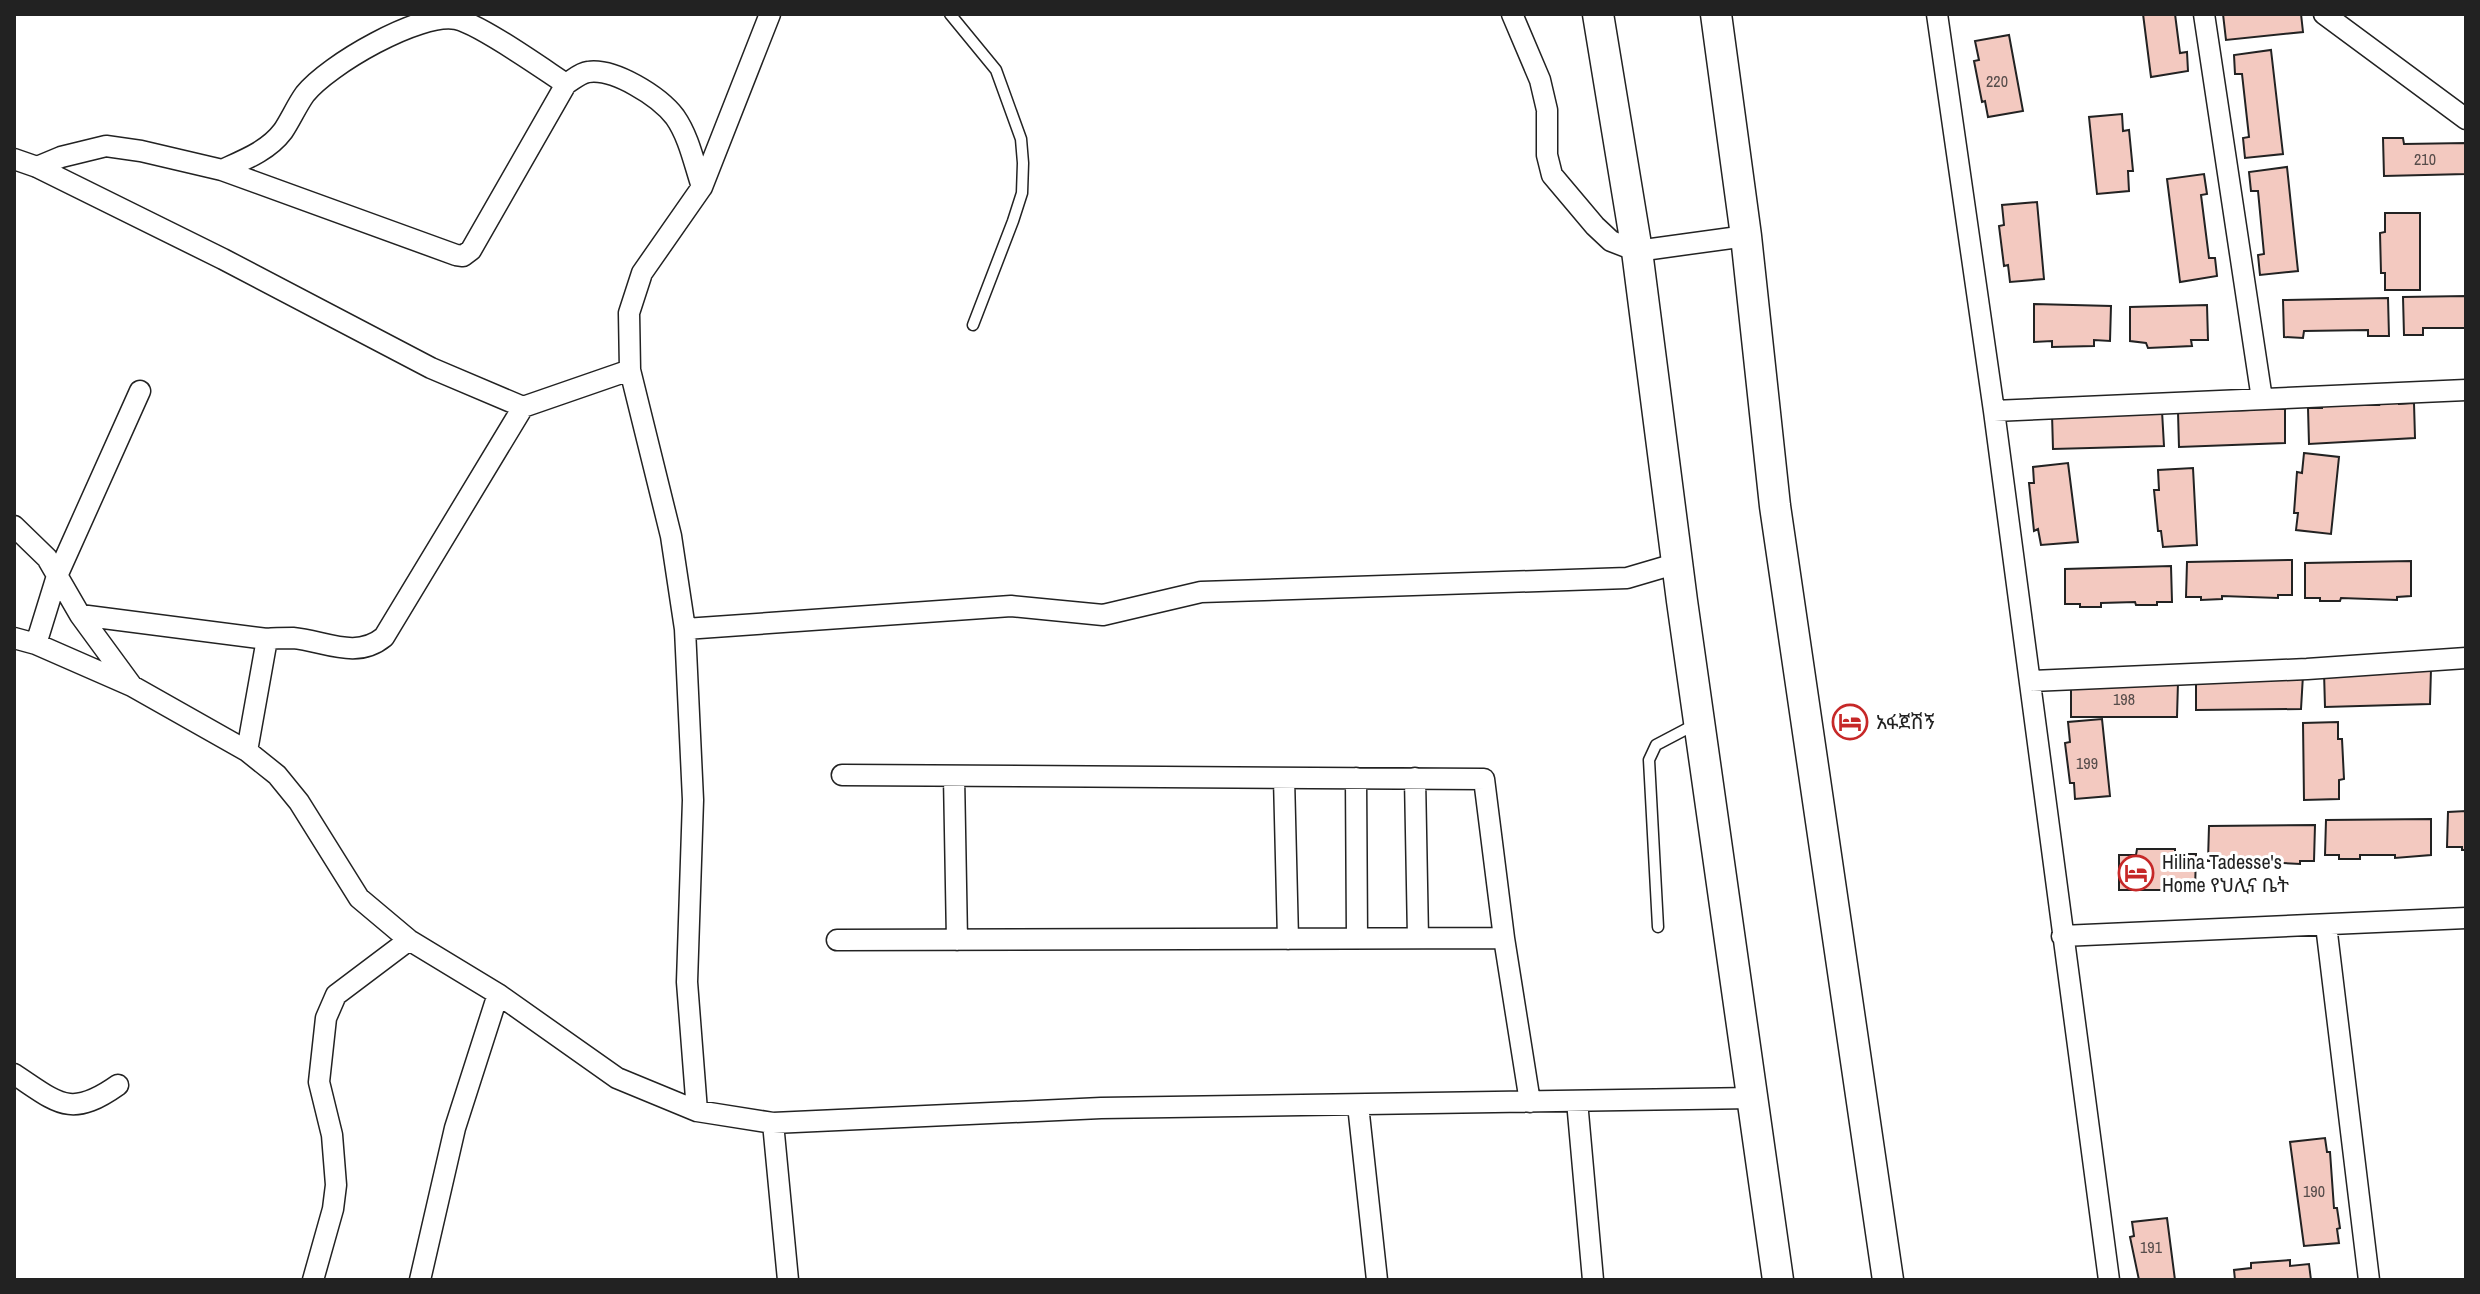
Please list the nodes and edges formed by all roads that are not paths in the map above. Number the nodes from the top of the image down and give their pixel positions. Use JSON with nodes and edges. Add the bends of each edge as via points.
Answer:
{"nodes":[{"id":1,"x":770,"y":14,"type":"edge"},
{"id":2,"x":950,"y":14,"type":"edge"},
{"id":3,"x":1512,"y":14,"type":"edge"},
{"id":4,"x":1598,"y":14,"type":"edge"},
{"id":5,"x":1716,"y":14,"type":"edge"},
{"id":6,"x":1937,"y":14,"type":"edge"},
{"id":7,"x":2204,"y":14,"type":"edge"},
{"id":8,"x":2324,"y":14,"type":"edge"},
{"id":9,"x":566,"y":84,"type":"junction"},
{"id":10,"x":2466,"y":119,"type":"edge"},
{"id":11,"x":14,"y":159,"type":"edge"},
{"id":12,"x":37,"y":167,"type":"junction"},
{"id":13,"x":222,"y":170,"type":"junction"},
{"id":14,"x":702,"y":187,"type":"junction"},
{"id":15,"x":1746,"y":236,"type":"junction"},
{"id":16,"x":1637,"y":251,"type":"junction"},
{"id":17,"x":973,"y":325,"type":"dead end"},
{"id":18,"x":630,"y":370,"type":"junction"},
{"id":19,"x":2466,"y":390,"type":"edge"},
{"id":20,"x":140,"y":391,"type":"dead end"},
{"id":21,"x":2262,"y":399,"type":"junction"},
{"id":22,"x":523,"y":407,"type":"junction"},
{"id":23,"x":1994,"y":411,"type":"junction"},
{"id":24,"x":14,"y":526,"type":"edge"},
{"id":25,"x":1678,"y":563,"type":"junction"},
{"id":26,"x":57,"y":576,"type":"junction"},
{"id":27,"x":80,"y":615,"type":"junction"},
{"id":28,"x":685,"y":629,"type":"junction"},
{"id":29,"x":14,"y":638,"type":"edge"},
{"id":30,"x":267,"y":639,"type":"junction"},
{"id":31,"x":36,"y":644,"type":"junction"},
{"id":32,"x":2466,"y":658,"type":"edge"},
{"id":33,"x":2030,"y":681,"type":"junction"},
{"id":34,"x":132,"y":686,"type":"junction"},
{"id":35,"x":1700,"y":723,"type":"junction"},
{"id":36,"x":247,"y":751,"type":"junction"},
{"id":37,"x":842,"y":775,"type":"dead end"},
{"id":38,"x":954,"y":776,"type":"junction"},
{"id":39,"x":1284,"y":778,"type":"junction"},
{"id":40,"x":1356,"y":778,"type":"junction"},
{"id":41,"x":1415,"y":778,"type":"junction"},
{"id":42,"x":2466,"y":918,"type":"edge"},
{"id":43,"x":2326,"y":925,"type":"junction"},
{"id":44,"x":1658,"y":927,"type":"dead end"},
{"id":45,"x":2062,"y":936,"type":"junction"},
{"id":46,"x":1357,"y":938,"type":"junction"},
{"id":47,"x":1418,"y":938,"type":"junction"},
{"id":48,"x":1504,"y":938,"type":"junction"},
{"id":49,"x":1288,"y":939,"type":"junction"},
{"id":50,"x":409,"y":940,"type":"junction"},
{"id":51,"x":837,"y":940,"type":"dead end"},
{"id":52,"x":957,"y":940,"type":"junction"},
{"id":53,"x":498,"y":994,"type":"junction"},
{"id":54,"x":14,"y":1074,"type":"edge"},
{"id":55,"x":118,"y":1085,"type":"dead end"},
{"id":56,"x":1753,"y":1098,"type":"junction"},
{"id":57,"x":1577,"y":1101,"type":"junction"},
{"id":58,"x":1530,"y":1102,"type":"junction"},
{"id":59,"x":1358,"y":1105,"type":"junction"},
{"id":60,"x":697,"y":1111,"type":"junction"},
{"id":61,"x":773,"y":1123,"type":"junction"},
{"id":62,"x":313,"y":1280,"type":"edge"},
{"id":63,"x":420,"y":1280,"type":"edge"},
{"id":64,"x":788,"y":1280,"type":"edge"},
{"id":65,"x":1377,"y":1280,"type":"edge"},
{"id":66,"x":1593,"y":1280,"type":"edge"},
{"id":67,"x":1778,"y":1280,"type":"edge"},
{"id":68,"x":1888,"y":1280,"type":"edge"},
{"id":69,"x":2109,"y":1280,"type":"edge"},
{"id":70,"x":2369,"y":1280,"type":"edge"}],
"edges":[{"from":1,"to":14,"type":"street"},
{"from":2,"to":17,"type":"lane","via":[[996,70],[1021,139],[1023,163],[1018,207]]},
{"from":3,"to":16,"type":"street","via":[[1540,80],[1552,175],[1611,241]]},
{"from":4,"to":16,"type":"main road"},
{"from":5,"to":15,"type":"main road"},
{"from":6,"to":23,"type":"street"},
{"from":7,"to":21,"type":"street"},
{"from":8,"to":10,"type":"street"},
{"from":9,"to":13,"type":"street","via":[[455,19],[430,21],[337,63],[306,93],[281,133],[262,151]]},
{"from":9,"to":13,"type":"street","via":[[463,256]]},
{"from":9,"to":14,"type":"street","via":[[585,72],[603,72],[659,101],[687,140]]},
{"from":11,"to":12,"type":"street"},
{"from":12,"to":13,"type":"street","via":[[106,146]]},
{"from":12,"to":22,"type":"street","via":[[431,368]]},
{"from":14,"to":18,"type":"street","via":[[642,273],[629,313]]},
{"from":15,"to":16,"type":"street"},
{"from":15,"to":68,"type":"main road","via":[[1775,506]]},
{"from":16,"to":25,"type":"main road"},
{"from":18,"to":22,"type":"street"},
{"from":18,"to":28,"type":"street","via":[[671,536]]},
{"from":19,"to":21,"type":"street"},
{"from":20,"to":26,"type":"street"},
{"from":21,"to":23,"type":"street"},
{"from":22,"to":30,"type":"street","via":[[384,637],[372,647],[352,650],[291,638]]},
{"from":23,"to":33,"type":"street"},
{"from":24,"to":26,"type":"street","via":[[47,558]]},
{"from":25,"to":28,"type":"street","via":[[1627,578],[1201,592],[1103,615],[1011,606]]},
{"from":25,"to":35,"type":"main road"},
{"from":26,"to":27,"type":"street"},
{"from":26,"to":31,"type":"street"},
{"from":27,"to":30,"type":"street"},
{"from":27,"to":34,"type":"street"},
{"from":28,"to":60,"type":"street","via":[[693,800],[687,982]]},
{"from":29,"to":31,"type":"street"},
{"from":30,"to":36,"type":"street"},
{"from":31,"to":34,"type":"street"},
{"from":32,"to":33,"type":"street"},
{"from":33,"to":45,"type":"street"},
{"from":34,"to":36,"type":"street"},
{"from":35,"to":44,"type":"lane","via":[[1656,745],[1649,760]]},
{"from":35,"to":56,"type":"main road"},
{"from":36,"to":50,"type":"street","via":[[299,802],[359,898]]},
{"from":37,"to":38,"type":"street"},
{"from":38,"to":39,"type":"street"},
{"from":38,"to":52,"type":"street"},
{"from":39,"to":40,"type":"street"},
{"from":39,"to":49,"type":"street"},
{"from":40,"to":41,"type":"street"},
{"from":40,"to":46,"type":"street"},
{"from":41,"to":47,"type":"street"},
{"from":41,"to":48,"type":"street","via":[[1484,779]]},
{"from":42,"to":43,"type":"street"},
{"from":43,"to":45,"type":"street"},
{"from":43,"to":70,"type":"street"},
{"from":45,"to":69,"type":"street"},
{"from":46,"to":47,"type":"street"},
{"from":46,"to":49,"type":"street"},
{"from":47,"to":48,"type":"street"},
{"from":48,"to":58,"type":"street"},
{"from":49,"to":52,"type":"street"},
{"from":50,"to":53,"type":"street"},
{"from":50,"to":62,"type":"street","via":[[336,995],[326,1018],[319,1082],[332,1135],[336,1185]]},
{"from":51,"to":52,"type":"street"},
{"from":53,"to":60,"type":"street","via":[[617,1078]]},
{"from":53,"to":63,"type":"street","via":[[455,1128]]},
{"from":54,"to":55,"type":"street","via":[[61,1105],[78,1105]]},
{"from":56,"to":57,"type":"street"},
{"from":56,"to":67,"type":"main road"},
{"from":57,"to":58,"type":"street"},
{"from":57,"to":66,"type":"street"},
{"from":58,"to":59,"type":"street"},
{"from":59,"to":61,"type":"street","via":[[1101,1108]]},
{"from":59,"to":65,"type":"street"},
{"from":60,"to":61,"type":"street"},
{"from":61,"to":64,"type":"street"}]}
